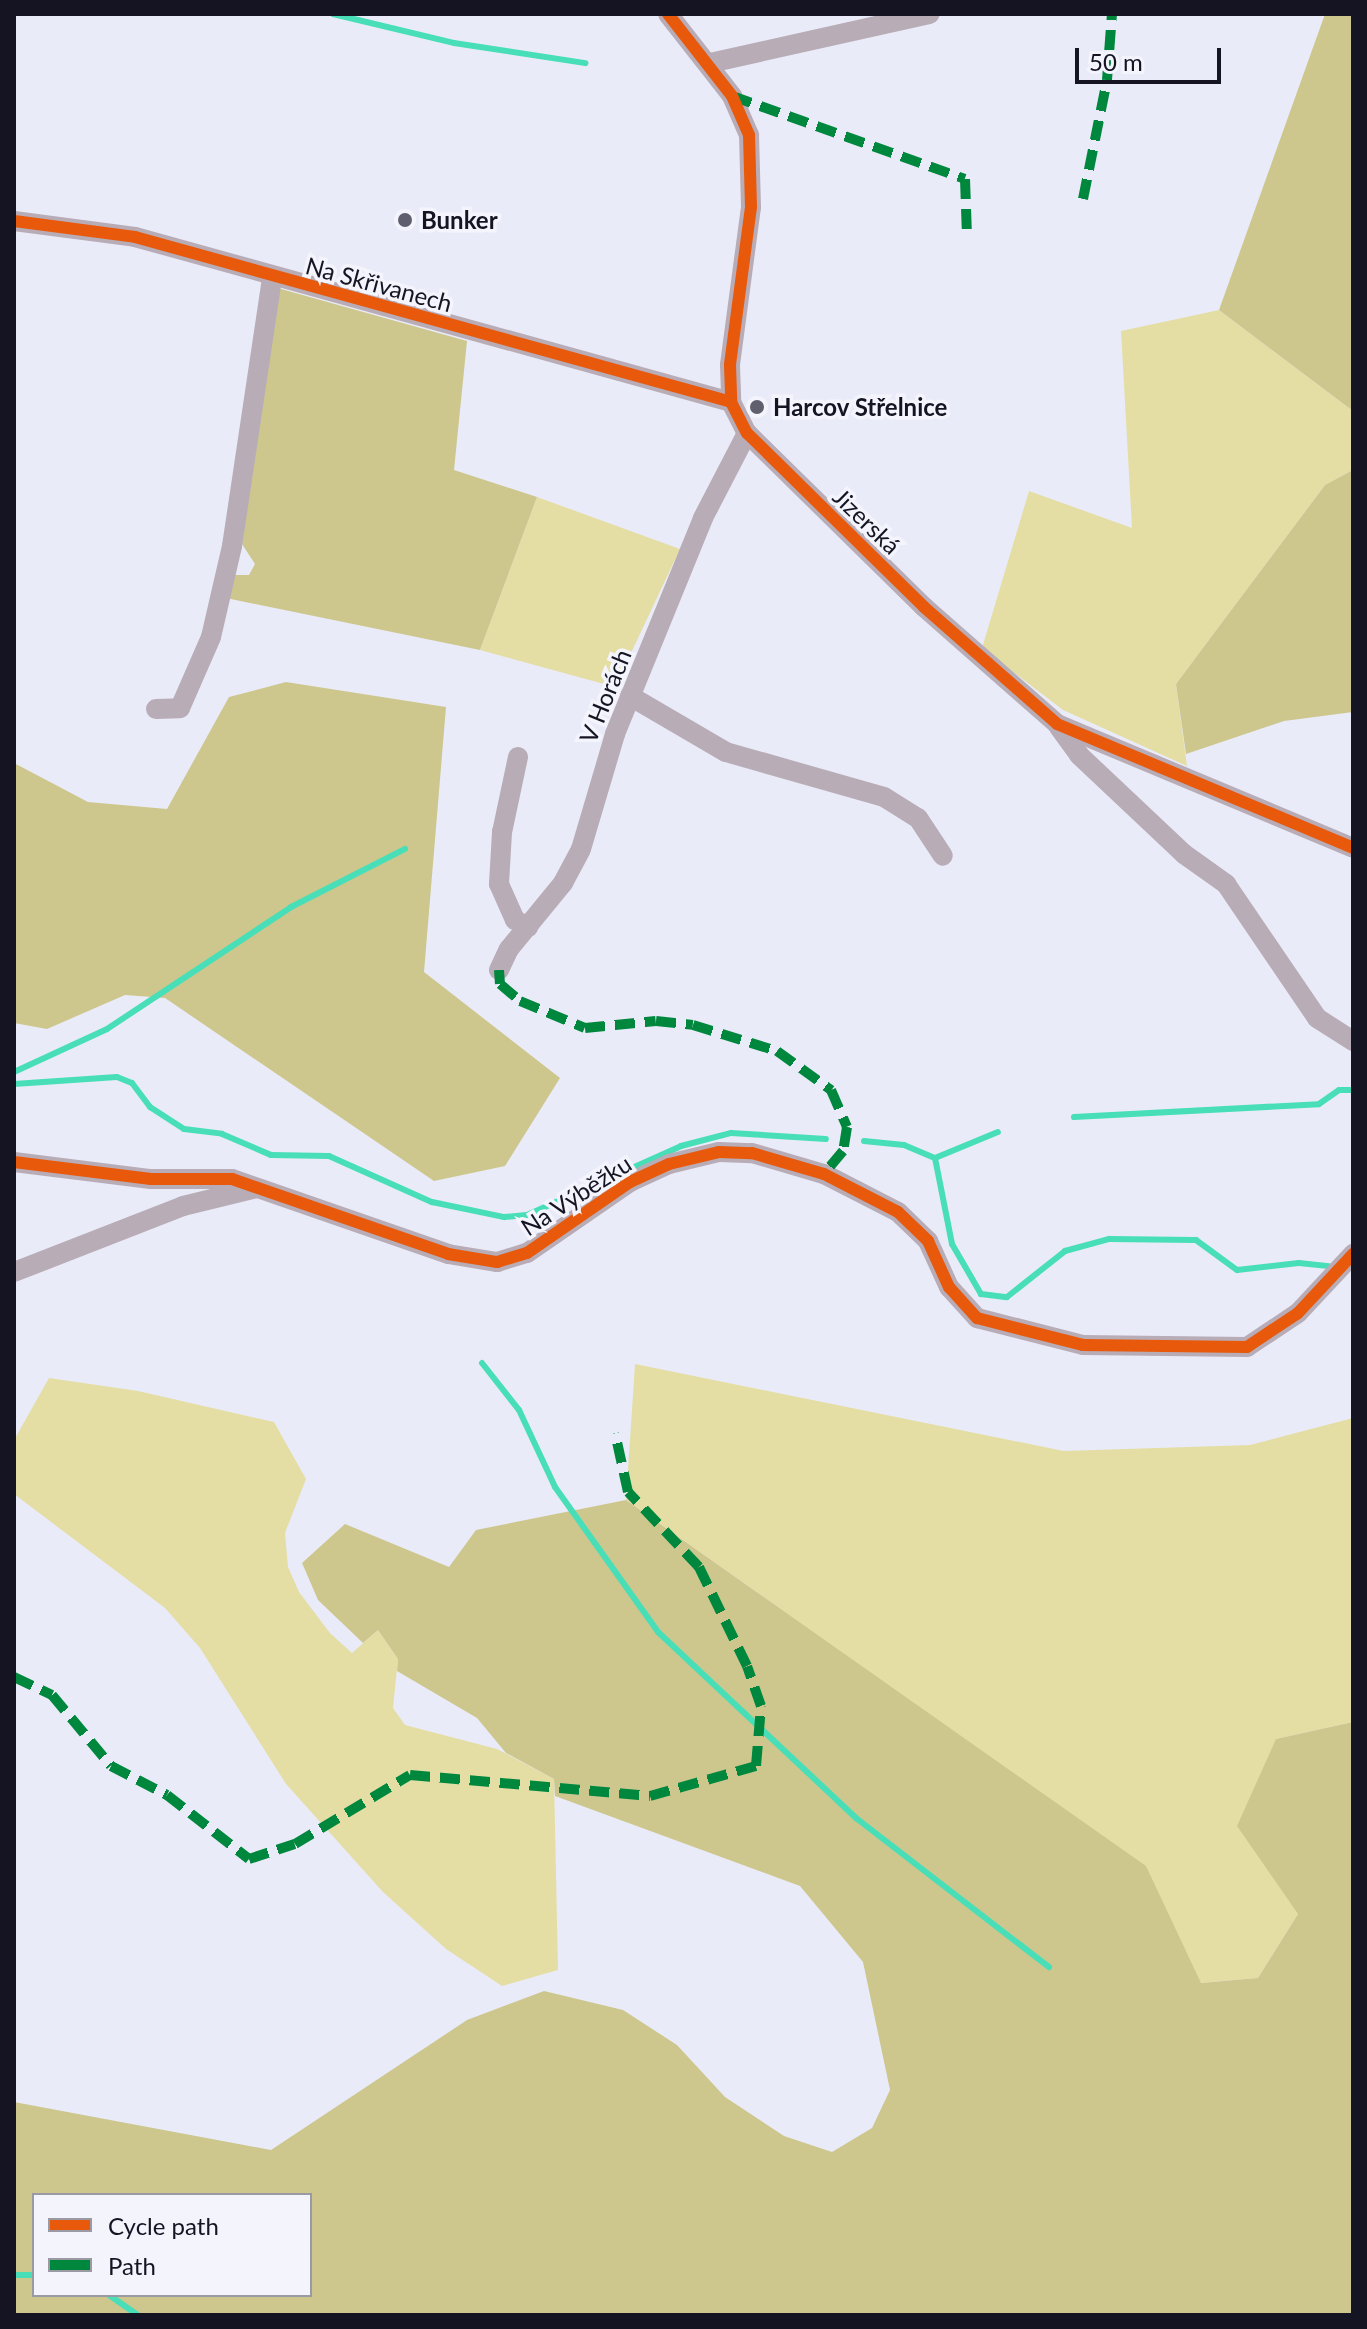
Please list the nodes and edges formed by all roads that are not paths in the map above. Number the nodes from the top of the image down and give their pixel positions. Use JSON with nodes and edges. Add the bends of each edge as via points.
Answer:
{"nodes":[{"id":1,"x":668,"y":14,"type":"edge"},
{"id":2,"x":930,"y":14,"type":"edge"},
{"id":3,"x":710,"y":63,"type":"junction"},
{"id":4,"x":14,"y":221,"type":"edge"},
{"id":5,"x":272,"y":277,"type":"junction"},
{"id":6,"x":731,"y":402,"type":"junction"},
{"id":7,"x":747,"y":433,"type":"junction"},
{"id":8,"x":630,"y":696,"type":"junction"},
{"id":9,"x":156,"y":709,"type":"dead end"},
{"id":10,"x":1057,"y":724,"type":"junction"},
{"id":11,"x":518,"y":757,"type":"dead end"},
{"id":12,"x":1353,"y":848,"type":"edge"},
{"id":13,"x":943,"y":856,"type":"dead end"},
{"id":14,"x":528,"y":927,"type":"junction"},
{"id":15,"x":499,"y":970,"type":"dead end"},
{"id":16,"x":1353,"y":1041,"type":"edge"},
{"id":17,"x":14,"y":1162,"type":"edge"},
{"id":18,"x":257,"y":1188,"type":"junction"},
{"id":19,"x":1353,"y":1254,"type":"edge"},
{"id":20,"x":14,"y":1272,"type":"edge"}],
"edges":[{"from":1,"to":3,"type":"street","name":"Jizerská"},
{"from":2,"to":3,"type":"street"},
{"from":3,"to":6,"type":"street","name":"Jizerská","via":[[749,135],[752,162],[751,207],[731,331]]},
{"from":4,"to":5,"type":"street","name":"Na Skřivanech","via":[[135,237]]},
{"from":5,"to":6,"type":"street","name":"Na Skřivanech"},
{"from":5,"to":9,"type":"street","via":[[232,546],[211,637],[180,708]]},
{"from":6,"to":7,"type":"street","name":"Jizerská"},
{"from":7,"to":8,"type":"street","name":"V Horách","via":[[703,518]]},
{"from":7,"to":10,"type":"street","name":"Jizerská","via":[[935,618]]},
{"from":8,"to":13,"type":"street","via":[[726,752],[884,797],[918,818]]},
{"from":8,"to":14,"type":"street","name":"V Horách","via":[[581,849],[563,883]]},
{"from":10,"to":12,"type":"street","name":"Jizerská"},
{"from":10,"to":16,"type":"street","name":"Jizerská","via":[[1079,755],[1184,854],[1226,884],[1317,1018]]},
{"from":11,"to":14,"type":"street","via":[[502,832],[499,884],[515,920]]},
{"from":14,"to":15,"type":"street","name":"V Horách"},
{"from":17,"to":18,"type":"street","name":"Na Výběžku","via":[[151,1179],[232,1179]]},
{"from":18,"to":19,"type":"street","name":"Na Výběžku","via":[[448,1254],[497,1262],[527,1253],[630,1182],[669,1164],[719,1152],[752,1153],[824,1174],[898,1212],[928,1241],[949,1287],[977,1318],[1083,1345],[1247,1347],[1298,1313]]},
{"from":18,"to":20,"type":"street","via":[[183,1206]]}]}
